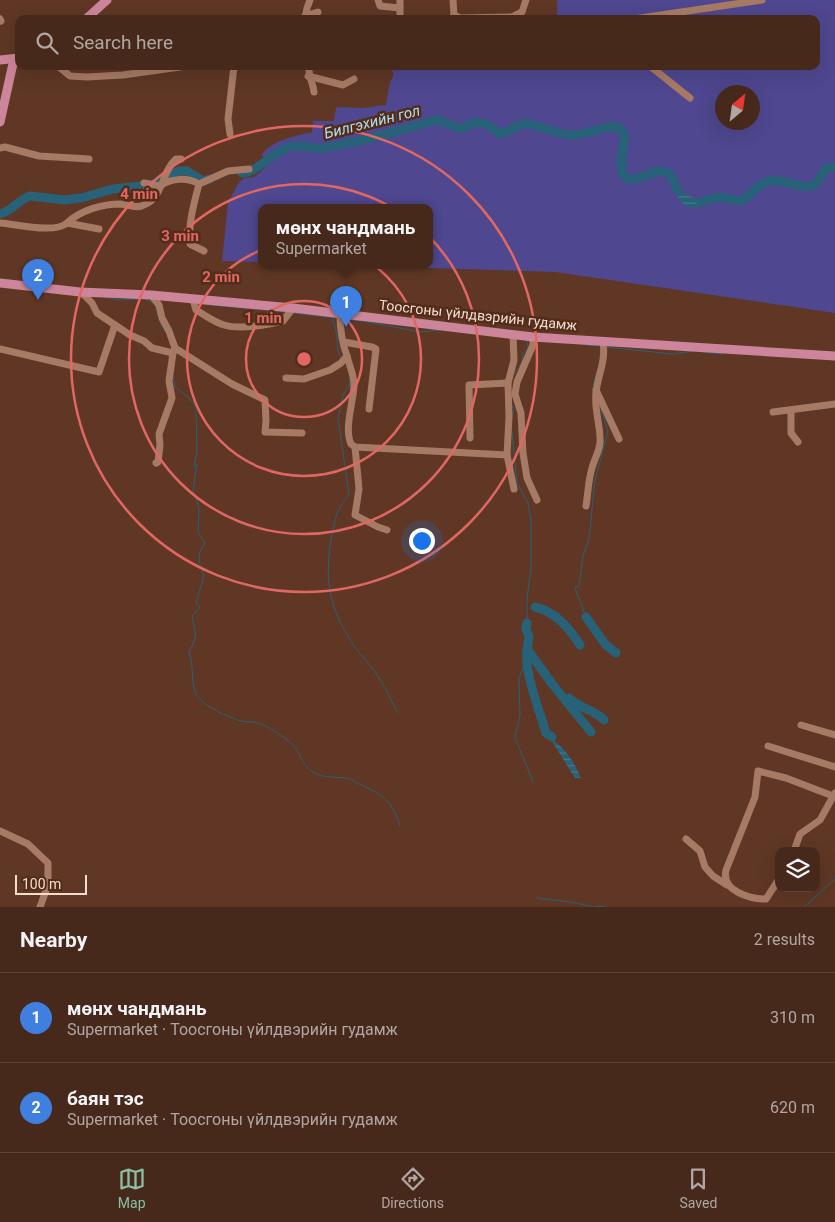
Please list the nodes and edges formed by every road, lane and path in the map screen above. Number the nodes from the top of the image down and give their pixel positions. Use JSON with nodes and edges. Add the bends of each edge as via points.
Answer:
{"nodes":[{"id":1,"x":107,"y":0,"type":"edge"},
{"id":2,"x":310,"y":0,"type":"edge"},
{"id":3,"x":378,"y":0,"type":"edge"},
{"id":4,"x":400,"y":0,"type":"edge"},
{"id":5,"x":452,"y":0,"type":"edge"},
{"id":6,"x":526,"y":0,"type":"edge"},
{"id":7,"x":762,"y":0,"type":"edge"},
{"id":8,"x":400,"y":8,"type":"junction"},
{"id":9,"x":318,"y":12,"type":"dead end"},
{"id":10,"x":90,"y":15,"type":"edge"},
{"id":11,"x":305,"y":15,"type":"edge"},
{"id":12,"x":312,"y":15,"type":"edge"},
{"id":13,"x":400,"y":15,"type":"edge"},
{"id":14,"x":453,"y":15,"type":"edge"},
{"id":15,"x":516,"y":15,"type":"edge"},
{"id":16,"x":661,"y":15,"type":"edge"},
{"id":17,"x":15,"y":58,"type":"edge"},
{"id":18,"x":0,"y":60,"type":"edge"},
{"id":19,"x":15,"y":65,"type":"edge"},
{"id":20,"x":63,"y":70,"type":"edge"},
{"id":21,"x":159,"y":70,"type":"edge"},
{"id":22,"x":234,"y":70,"type":"edge"},
{"id":23,"x":309,"y":70,"type":"edge"},
{"id":24,"x":655,"y":70,"type":"edge"},
{"id":25,"x":308,"y":76,"type":"junction"},
{"id":26,"x":354,"y":79,"type":"dead end"},
{"id":27,"x":314,"y":92,"type":"dead end"},
{"id":28,"x":690,"y":98,"type":"dead end"},
{"id":29,"x":0,"y":119,"type":"edge"},
{"id":30,"x":230,"y":134,"type":"dead end"},
{"id":31,"x":0,"y":148,"type":"edge"},
{"id":32,"x":89,"y":159,"type":"dead end"},
{"id":33,"x":181,"y":159,"type":"dead end"},
{"id":34,"x":249,"y":169,"type":"dead end"},
{"id":35,"x":162,"y":182,"type":"junction"},
{"id":36,"x":144,"y":183,"type":"dead end"},
{"id":37,"x":199,"y":184,"type":"junction"},
{"id":38,"x":0,"y":223,"type":"edge"},
{"id":39,"x":67,"y":223,"type":"junction"},
{"id":40,"x":99,"y":229,"type":"dead end"},
{"id":41,"x":204,"y":251,"type":"dead end"},
{"id":42,"x":0,"y":282,"type":"edge"},
{"id":43,"x":80,"y":292,"type":"junction"},
{"id":44,"x":151,"y":295,"type":"junction"},
{"id":45,"x":193,"y":299,"type":"junction"},
{"id":46,"x":293,"y":308,"type":"junction"},
{"id":47,"x":340,"y":314,"type":"junction"},
{"id":48,"x":115,"y":325,"type":"junction"},
{"id":49,"x":513,"y":335,"type":"junction"},
{"id":50,"x":533,"y":337,"type":"junction"},
{"id":51,"x":603,"y":341,"type":"junction"},
{"id":52,"x":344,"y":342,"type":"junction"},
{"id":53,"x":0,"y":348,"type":"edge"},
{"id":54,"x":174,"y":350,"type":"junction"},
{"id":55,"x":347,"y":356,"type":"junction"},
{"id":56,"x":835,"y":356,"type":"edge"},
{"id":57,"x":286,"y":378,"type":"dead end"},
{"id":58,"x":508,"y":383,"type":"junction"},
{"id":59,"x":596,"y":390,"type":"junction"},
{"id":60,"x":835,"y":404,"type":"edge"},
{"id":61,"x":370,"y":409,"type":"dead end"},
{"id":62,"x":791,"y":411,"type":"junction"},
{"id":63,"x":773,"y":412,"type":"dead end"},
{"id":64,"x":302,"y":433,"type":"dead end"},
{"id":65,"x":470,"y":438,"type":"dead end"},
{"id":66,"x":619,"y":439,"type":"dead end"},
{"id":67,"x":798,"y":442,"type":"dead end"},
{"id":68,"x":355,"y":447,"type":"junction"},
{"id":69,"x":507,"y":455,"type":"junction"},
{"id":70,"x":156,"y":464,"type":"dead end"},
{"id":71,"x":514,"y":490,"type":"dead end"},
{"id":72,"x":537,"y":500,"type":"dead end"},
{"id":73,"x":586,"y":506,"type":"dead end"},
{"id":74,"x":387,"y":530,"type":"dead end"},
{"id":75,"x":801,"y":725,"type":"dead end"},
{"id":76,"x":835,"y":735,"type":"edge"},
{"id":77,"x":768,"y":746,"type":"dead end"},
{"id":78,"x":835,"y":767,"type":"edge"},
{"id":79,"x":834,"y":794,"type":"edge"},
{"id":80,"x":0,"y":831,"type":"edge"},
{"id":81,"x":686,"y":839,"type":"dead end"},
{"id":82,"x":795,"y":847,"type":"edge"},
{"id":83,"x":727,"y":885,"type":"junction"},
{"id":84,"x":775,"y":885,"type":"edge"},
{"id":85,"x":766,"y":899,"type":"junction"},
{"id":86,"x":40,"y":907,"type":"edge"},
{"id":87,"x":762,"y":907,"type":"edge"}],
"edges":[{"from":1,"to":10,"type":"main road"},
{"from":2,"to":11,"type":"street"},
{"from":3,"to":8,"type":"street","via":[[380,6]]},
{"from":4,"to":8,"type":"street"},
{"from":5,"to":14,"type":"street"},
{"from":6,"to":15,"type":"street","via":[[522,12]]},
{"from":7,"to":16,"type":"street"},
{"from":8,"to":13,"type":"street"},
{"from":9,"to":12,"type":"street"},
{"from":17,"to":18,"type":"main road"},
{"from":19,"to":29,"type":"main road"},
{"from":20,"to":21,"type":"street","via":[[70,76],[87,77]]},
{"from":22,"to":30,"type":"street","via":[[228,119]]},
{"from":23,"to":25,"type":"street"},
{"from":24,"to":28,"type":"street"},
{"from":25,"to":26,"type":"street","via":[[343,85]]},
{"from":25,"to":27,"type":"street","via":[[314,84]]},
{"from":31,"to":32,"type":"street","via":[[39,156]]},
{"from":33,"to":35,"type":"street","via":[[170,164]]},
{"from":34,"to":37,"type":"street","via":[[228,171]]},
{"from":35,"to":36,"type":"street"},
{"from":35,"to":37,"type":"street","via":[[191,179]]},
{"from":35,"to":39,"type":"street","via":[[153,200],[143,206],[121,204],[90,209]]},
{"from":37,"to":41,"type":"street","via":[[189,235],[190,244]]},
{"from":38,"to":39,"type":"street","via":[[53,228]]},
{"from":39,"to":40,"type":"street"},
{"from":42,"to":43,"type":"main road","name":"Тоосгоны үйлдвэрийн гудамж"},
{"from":43,"to":44,"type":"main road","name":"Тоосгоны үйлдвэрийн гудамж"},
{"from":43,"to":48,"type":"street","via":[[97,313]]},
{"from":44,"to":45,"type":"main road","name":"Тоосгоны үйлдвэрийн гудамж"},
{"from":44,"to":54,"type":"street","via":[[170,331]]},
{"from":45,"to":46,"type":"main road","name":"Тоосгоны үйлдвэрийн гудамж"},
{"from":45,"to":46,"type":"street","via":[[196,310],[227,326],[283,322]]},
{"from":46,"to":47,"type":"main road","name":"Тоосгоны үйлдвэрийн гудамж"},
{"from":47,"to":49,"type":"main road","name":"Тоосгоны үйлдвэрийн гудамж"},
{"from":47,"to":52,"type":"street"},
{"from":48,"to":53,"type":"street","via":[[99,372]]},
{"from":48,"to":54,"type":"street","via":[[152,348]]},
{"from":49,"to":50,"type":"main road","name":"Тоосгоны үйлдвэрийн гудамж"},
{"from":49,"to":58,"type":"street","via":[[514,360]]},
{"from":50,"to":51,"type":"main road","name":"Тоосгоны үйлдвэрийн гудамж"},
{"from":50,"to":72,"type":"street","via":[[515,394],[521,413],[527,478]]},
{"from":51,"to":56,"type":"main road","name":"Тоосгоны үйлдвэрийн гудамж"},
{"from":51,"to":59,"type":"street","via":[[604,364]]},
{"from":52,"to":55,"type":"street"},
{"from":52,"to":61,"type":"street","via":[[376,349]]},
{"from":54,"to":64,"type":"street","via":[[192,357],[232,384],[265,400],[264,432]]},
{"from":54,"to":70,"type":"street","via":[[169,381],[172,398],[159,434]]},
{"from":55,"to":57,"type":"street","via":[[330,370],[304,379]]},
{"from":55,"to":68,"type":"street","via":[[353,371],[354,388],[349,441]]},
{"from":58,"to":65,"type":"street","via":[[469,385]]},
{"from":58,"to":69,"type":"street"},
{"from":59,"to":66,"type":"street"},
{"from":59,"to":73,"type":"street","via":[[600,445],[591,470]]},
{"from":60,"to":62,"type":"street"},
{"from":62,"to":63,"type":"street"},
{"from":62,"to":67,"type":"street","via":[[791,433]]},
{"from":68,"to":69,"type":"street"},
{"from":68,"to":74,"type":"street","via":[[359,488],[356,515]]},
{"from":69,"to":71,"type":"street"},
{"from":75,"to":76,"type":"street"},
{"from":77,"to":78,"type":"street"},
{"from":79,"to":82,"type":"street","via":[[820,820],[800,834]]},
{"from":79,"to":83,"type":"street","via":[[758,770],[754,797],[725,873]]},
{"from":80,"to":86,"type":"street","via":[[28,844],[48,863],[48,885]]},
{"from":81,"to":83,"type":"street","via":[[701,852],[708,871]]},
{"from":83,"to":85,"type":"street","via":[[750,897]]},
{"from":84,"to":85,"type":"street"},
{"from":85,"to":87,"type":"street"}]}
